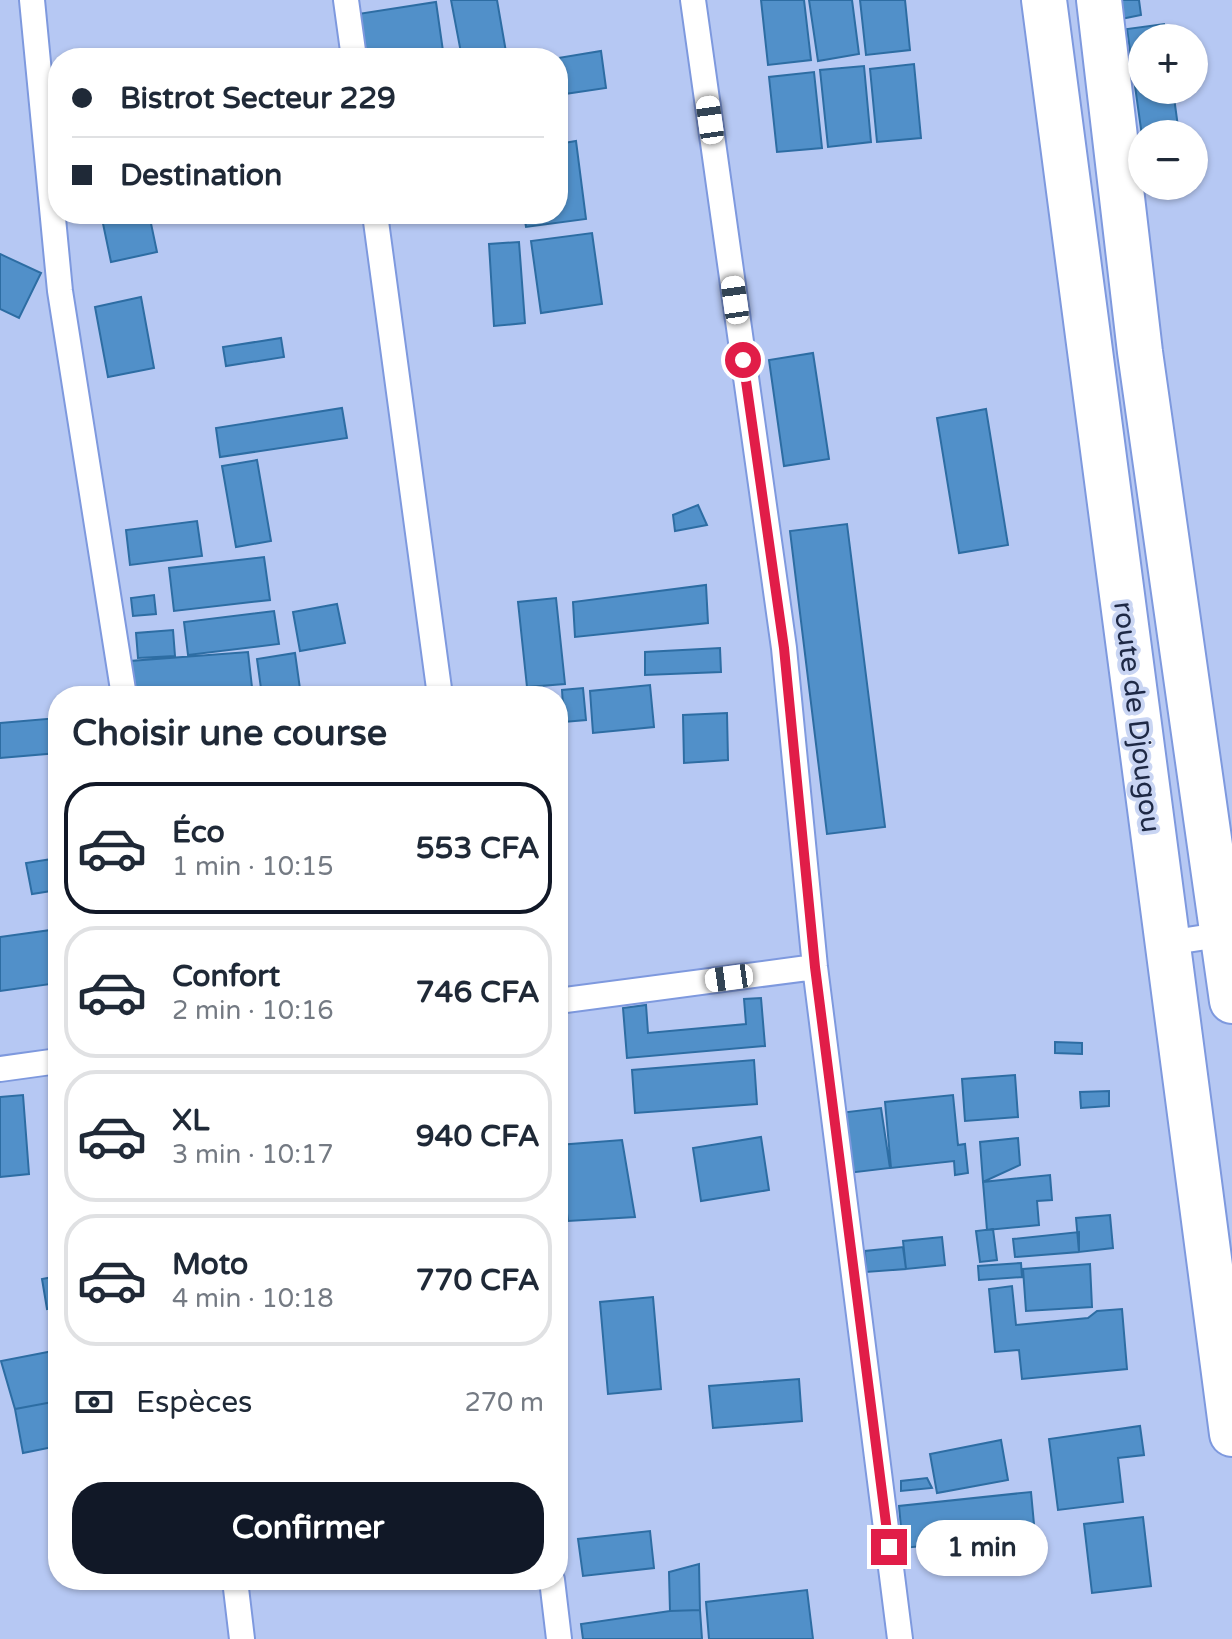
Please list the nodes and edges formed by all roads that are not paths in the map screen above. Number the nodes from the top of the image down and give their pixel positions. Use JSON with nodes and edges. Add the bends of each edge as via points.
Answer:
{"nodes":[{"id":1,"x":32,"y":0,"type":"edge"},
{"id":2,"x":346,"y":0,"type":"edge"},
{"id":3,"x":693,"y":0,"type":"edge"},
{"id":4,"x":1044,"y":0,"type":"edge"},
{"id":5,"x":1099,"y":0,"type":"edge"},
{"id":6,"x":353,"y":48,"type":"edge"},
{"id":7,"x":48,"y":166,"type":"edge"},
{"id":8,"x":54,"y":224,"type":"edge"},
{"id":9,"x":376,"y":224,"type":"edge"},
{"id":10,"x":122,"y":686,"type":"edge"},
{"id":11,"x":439,"y":686,"type":"edge"},
{"id":12,"x":1228,"y":933,"type":"edge"},
{"id":13,"x":1167,"y":943,"type":"junction"},
{"id":14,"x":815,"y":967,"type":"junction"},
{"id":15,"x":568,"y":1000,"type":"edge"},
{"id":16,"x":1232,"y":1001,"type":"edge"},
{"id":17,"x":48,"y":1062,"type":"edge"},
{"id":18,"x":0,"y":1069,"type":"edge"},
{"id":19,"x":1232,"y":1434,"type":"edge"},
{"id":20,"x":236,"y":1590,"type":"edge"},
{"id":21,"x":553,"y":1590,"type":"edge"},
{"id":22,"x":242,"y":1639,"type":"edge"},
{"id":23,"x":559,"y":1639,"type":"edge"},
{"id":24,"x":900,"y":1639,"type":"edge"}],
"edges":[{"from":1,"to":7,"type":"street"},
{"from":2,"to":6,"type":"street"},
{"from":3,"to":14,"type":"street","via":[[784,648]]},
{"from":4,"to":13,"type":"highway","name":"route de Djougou"},
{"from":5,"to":12,"type":"highway","name":"route de Djougou","via":[[1140,352]]},
{"from":8,"to":10,"type":"street"},
{"from":9,"to":11,"type":"street"},
{"from":12,"to":13,"type":"street"},
{"from":12,"to":16,"type":"highway","name":"route de Djougou"},
{"from":13,"to":19,"type":"highway","name":"route de Djougou"},
{"from":14,"to":15,"type":"street"},
{"from":14,"to":24,"type":"street"},
{"from":17,"to":18,"type":"street"},
{"from":20,"to":22,"type":"street"},
{"from":21,"to":23,"type":"street"}]}
